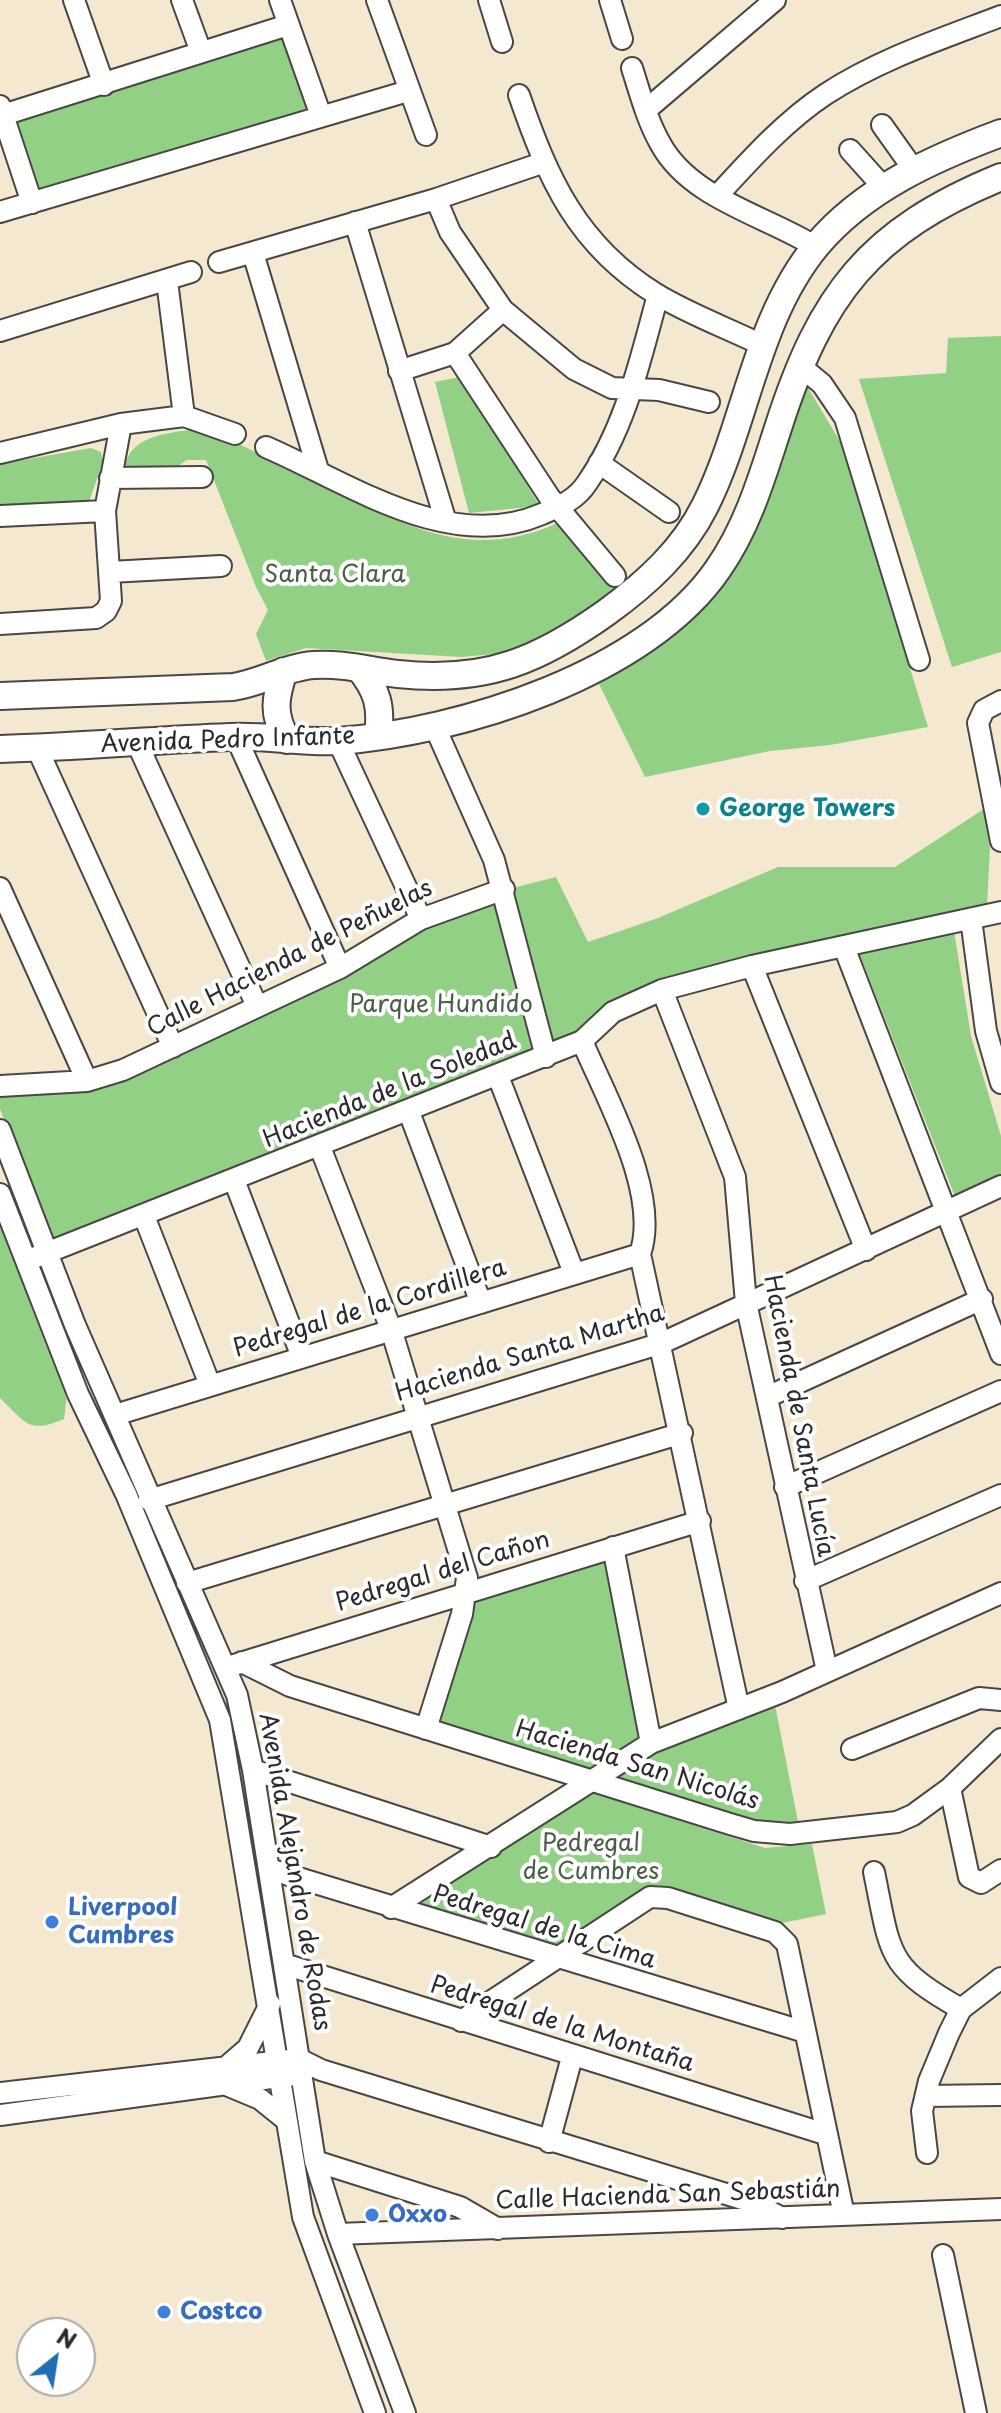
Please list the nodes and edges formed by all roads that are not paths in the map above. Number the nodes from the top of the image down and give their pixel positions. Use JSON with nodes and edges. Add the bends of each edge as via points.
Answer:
{"nodes":[{"id":1,"x":74,"y":0,"type":"edge"},
{"id":2,"x":182,"y":0,"type":"edge"},
{"id":3,"x":280,"y":0,"type":"edge"},
{"id":4,"x":377,"y":0,"type":"edge"},
{"id":5,"x":489,"y":0,"type":"edge"},
{"id":6,"x":610,"y":0,"type":"edge"},
{"id":7,"x":775,"y":0,"type":"edge"},
{"id":8,"x":1001,"y":16,"type":"edge"},
{"id":9,"x":288,"y":25,"type":"junction"},
{"id":10,"x":622,"y":39,"type":"dead end"},
{"id":11,"x":502,"y":42,"type":"dead end"},
{"id":12,"x":201,"y":52,"type":"junction"},
{"id":13,"x":632,"y":68,"type":"dead end"},
{"id":14,"x":104,"y":85,"type":"junction"},
{"id":15,"x":408,"y":91,"type":"junction"},
{"id":16,"x":519,"y":95,"type":"dead end"},
{"id":17,"x":646,"y":110,"type":"junction"},
{"id":18,"x":1,"y":111,"type":"edge"},
{"id":19,"x":321,"y":116,"type":"junction"},
{"id":20,"x":882,"y":125,"type":"dead end"},
{"id":21,"x":1001,"y":133,"type":"edge"},
{"id":22,"x":426,"y":135,"type":"dead end"},
{"id":23,"x":850,"y":150,"type":"dead end"},
{"id":24,"x":542,"y":163,"type":"junction"},
{"id":25,"x":914,"y":170,"type":"junction"},
{"id":26,"x":1001,"y":177,"type":"edge"},
{"id":27,"x":884,"y":188,"type":"junction"},
{"id":28,"x":718,"y":195,"type":"junction"},
{"id":29,"x":436,"y":199,"type":"junction"},
{"id":30,"x":32,"y":203,"type":"junction"},
{"id":31,"x":0,"y":212,"type":"edge"},
{"id":32,"x":355,"y":222,"type":"junction"},
{"id":33,"x":816,"y":247,"type":"junction"},
{"id":34,"x":253,"y":253,"type":"junction"},
{"id":35,"x":219,"y":262,"type":"dead end"},
{"id":36,"x":191,"y":272,"type":"dead end"},
{"id":37,"x":167,"y":281,"type":"junction"},
{"id":38,"x":658,"y":295,"type":"junction"},
{"id":39,"x":503,"y":310,"type":"junction"},
{"id":40,"x":0,"y":331,"type":"edge"},
{"id":41,"x":762,"y":345,"type":"junction"},
{"id":42,"x":455,"y":353,"type":"junction"},
{"id":43,"x":799,"y":365,"type":"junction"},
{"id":44,"x":399,"y":371,"type":"junction"},
{"id":45,"x":632,"y":388,"type":"junction"},
{"id":46,"x":709,"y":402,"type":"dead end"},
{"id":47,"x":184,"y":416,"type":"junction"},
{"id":48,"x":121,"y":424,"type":"junction"},
{"id":49,"x":235,"y":434,"type":"dead end"},
{"id":50,"x":266,"y":447,"type":"dead end"},
{"id":51,"x":0,"y":453,"type":"edge"},
{"id":52,"x":599,"y":463,"type":"junction"},
{"id":53,"x":318,"y":470,"type":"junction"},
{"id":54,"x":202,"y":477,"type":"dead end"},
{"id":55,"x":110,"y":478,"type":"junction"},
{"id":56,"x":558,"y":507,"type":"junction"},
{"id":57,"x":105,"y":511,"type":"junction"},
{"id":58,"x":669,"y":512,"type":"dead end"},
{"id":59,"x":0,"y":516,"type":"edge"},
{"id":60,"x":446,"y":522,"type":"junction"},
{"id":61,"x":221,"y":566,"type":"dead end"},
{"id":62,"x":110,"y":572,"type":"junction"},
{"id":63,"x":615,"y":576,"type":"dead end"},
{"id":64,"x":0,"y":624,"type":"edge"},
{"id":65,"x":919,"y":660,"type":"dead end"},
{"id":66,"x":359,"y":668,"type":"junction"},
{"id":67,"x":284,"y":671,"type":"junction"},
{"id":68,"x":0,"y":696,"type":"edge"},
{"id":69,"x":1001,"y":701,"type":"edge"},
{"id":70,"x":434,"y":725,"type":"junction"},
{"id":71,"x":378,"y":735,"type":"junction"},
{"id":72,"x":236,"y":737,"type":"junction"},
{"id":73,"x":287,"y":740,"type":"junction"},
{"id":74,"x":338,"y":741,"type":"junction"},
{"id":75,"x":137,"y":743,"type":"junction"},
{"id":76,"x":37,"y":748,"type":"junction"},
{"id":77,"x":0,"y":749,"type":"edge"},
{"id":78,"x":1001,"y":841,"type":"edge"},
{"id":79,"x":0,"y":888,"type":"edge"},
{"id":80,"x":504,"y":889,"type":"junction"},
{"id":81,"x":1001,"y":912,"type":"edge"},
{"id":82,"x":421,"y":919,"type":"junction"},
{"id":83,"x":971,"y":919,"type":"junction"},
{"id":84,"x":844,"y":947,"type":"junction"},
{"id":85,"x":752,"y":966,"type":"junction"},
{"id":86,"x":340,"y":968,"type":"junction"},
{"id":87,"x":662,"y":990,"type":"junction"},
{"id":88,"x":257,"y":1006,"type":"junction"},
{"id":89,"x":582,"y":1041,"type":"junction"},
{"id":90,"x":173,"y":1047,"type":"junction"},
{"id":91,"x":546,"y":1057,"type":"junction"},
{"id":92,"x":498,"y":1076,"type":"junction"},
{"id":93,"x":87,"y":1081,"type":"junction"},
{"id":94,"x":1001,"y":1083,"type":"edge"},
{"id":95,"x":2,"y":1088,"type":"edge"},
{"id":96,"x":409,"y":1112,"type":"junction"},
{"id":97,"x":0,"y":1130,"type":"edge"},
{"id":98,"x":320,"y":1147,"type":"junction"},
{"id":99,"x":234,"y":1180,"type":"junction"},
{"id":100,"x":1001,"y":1186,"type":"edge"},
{"id":101,"x":0,"y":1194,"type":"edge"},
{"id":102,"x":949,"y":1211,"type":"junction"},
{"id":103,"x":144,"y":1216,"type":"junction"},
{"id":104,"x":866,"y":1250,"type":"junction"},
{"id":105,"x":47,"y":1252,"type":"junction"},
{"id":106,"x":640,"y":1254,"type":"junction"},
{"id":107,"x":26,"y":1262,"type":"junction"},
{"id":108,"x":574,"y":1273,"type":"junction"},
{"id":109,"x":982,"y":1299,"type":"junction"},
{"id":110,"x":481,"y":1303,"type":"junction"},
{"id":111,"x":746,"y":1303,"type":"junction"},
{"id":112,"x":391,"y":1329,"type":"junction"},
{"id":113,"x":662,"y":1343,"type":"junction"},
{"id":114,"x":1001,"y":1354,"type":"edge"},
{"id":115,"x":302,"y":1357,"type":"junction"},
{"id":116,"x":210,"y":1385,"type":"junction"},
{"id":117,"x":1001,"y":1391,"type":"edge"},
{"id":118,"x":767,"y":1397,"type":"junction"},
{"id":119,"x":115,"y":1415,"type":"junction"},
{"id":120,"x":418,"y":1416,"type":"junction"},
{"id":121,"x":682,"y":1433,"type":"junction"},
{"id":122,"x":785,"y":1487,"type":"junction"},
{"id":123,"x":1001,"y":1495,"type":"edge"},
{"id":124,"x":149,"y":1500,"type":"junction"},
{"id":125,"x":444,"y":1503,"type":"junction"},
{"id":126,"x":700,"y":1521,"type":"junction"},
{"id":127,"x":613,"y":1547,"type":"junction"},
{"id":128,"x":805,"y":1581,"type":"junction"},
{"id":129,"x":187,"y":1583,"type":"junction"},
{"id":130,"x":468,"y":1592,"type":"junction"},
{"id":131,"x":1001,"y":1593,"type":"edge"},
{"id":132,"x":234,"y":1665,"type":"junction"},
{"id":133,"x":827,"y":1671,"type":"junction"},
{"id":134,"x":202,"y":1675,"type":"junction"},
{"id":135,"x":1001,"y":1700,"type":"edge"},
{"id":136,"x":739,"y":1709,"type":"junction"},
{"id":137,"x":426,"y":1729,"type":"junction"},
{"id":138,"x":1001,"y":1739,"type":"edge"},
{"id":139,"x":651,"y":1743,"type":"junction"},
{"id":140,"x":852,"y":1749,"type":"dead end"},
{"id":141,"x":253,"y":1770,"type":"junction"},
{"id":142,"x":595,"y":1780,"type":"junction"},
{"id":143,"x":950,"y":1788,"type":"junction"},
{"id":144,"x":491,"y":1847,"type":"junction"},
{"id":145,"x":269,"y":1869,"type":"junction"},
{"id":146,"x":1001,"y":1870,"type":"edge"},
{"id":147,"x":874,"y":1872,"type":"dead end"},
{"id":148,"x":391,"y":1908,"type":"junction"},
{"id":149,"x":554,"y":1957,"type":"junction"},
{"id":150,"x":284,"y":1964,"type":"junction"},
{"id":151,"x":1001,"y":1978,"type":"edge"},
{"id":152,"x":270,"y":2004,"type":"junction"},
{"id":153,"x":961,"y":2009,"type":"junction"},
{"id":154,"x":461,"y":2021,"type":"junction"},
{"id":155,"x":805,"y":2032,"type":"junction"},
{"id":156,"x":572,"y":2057,"type":"junction"},
{"id":157,"x":296,"y":2068,"type":"junction"},
{"id":158,"x":223,"y":2075,"type":"junction"},
{"id":159,"x":80,"y":2083,"type":"junction"},
{"id":160,"x":10,"y":2092,"type":"edge"},
{"id":161,"x":1001,"y":2095,"type":"edge"},
{"id":162,"x":926,"y":2096,"type":"junction"},
{"id":163,"x":3,"y":2110,"type":"edge"},
{"id":164,"x":286,"y":2120,"type":"junction"},
{"id":165,"x":825,"y":2134,"type":"junction"},
{"id":166,"x":549,"y":2142,"type":"junction"},
{"id":167,"x":927,"y":2153,"type":"dead end"},
{"id":168,"x":315,"y":2161,"type":"junction"},
{"id":169,"x":1001,"y":2209,"type":"edge"},
{"id":170,"x":844,"y":2215,"type":"junction"},
{"id":171,"x":782,"y":2218,"type":"junction"},
{"id":172,"x":498,"y":2229,"type":"junction"},
{"id":173,"x":338,"y":2234,"type":"junction"},
{"id":174,"x":943,"y":2255,"type":"dead end"},
{"id":175,"x":375,"y":2413,"type":"edge"},
{"id":176,"x":405,"y":2413,"type":"edge"},
{"id":177,"x":976,"y":2413,"type":"edge"}],
"edges":[{"from":1,"to":14,"type":"street"},
{"from":2,"to":12,"type":"street"},
{"from":3,"to":9,"type":"street"},
{"from":4,"to":15,"type":"street"},
{"from":5,"to":11,"type":"street"},
{"from":6,"to":10,"type":"street"},
{"from":7,"to":17,"type":"street"},
{"from":8,"to":28,"type":"street","via":[[887,61],[825,95],[757,152]]},
{"from":9,"to":12,"type":"street"},
{"from":9,"to":19,"type":"street"},
{"from":12,"to":14,"type":"street"},
{"from":13,"to":17,"type":"street"},
{"from":14,"to":18,"type":"street"},
{"from":15,"to":19,"type":"street"},
{"from":15,"to":22,"type":"street"},
{"from":16,"to":24,"type":"street"},
{"from":17,"to":28,"type":"street","via":[[673,162]]},
{"from":18,"to":30,"type":"street"},
{"from":19,"to":30,"type":"street"},
{"from":20,"to":25,"type":"street"},
{"from":21,"to":25,"type":"main road"},
{"from":23,"to":27,"type":"street"},
{"from":24,"to":29,"type":"street"},
{"from":24,"to":38,"type":"street","via":[[570,213],[601,251]]},
{"from":25,"to":27,"type":"main road"},
{"from":26,"to":43,"type":"main road","name":"Avenida Pedro Infante","via":[[931,209],[880,245],[832,303]]},
{"from":27,"to":33,"type":"main road"},
{"from":28,"to":33,"type":"street"},
{"from":29,"to":32,"type":"street"},
{"from":29,"to":39,"type":"street","via":[[450,232]]},
{"from":30,"to":31,"type":"street"},
{"from":32,"to":34,"type":"street"},
{"from":32,"to":44,"type":"street"},
{"from":33,"to":41,"type":"main road"},
{"from":34,"to":35,"type":"street"},
{"from":34,"to":53,"type":"street"},
{"from":36,"to":37,"type":"street"},
{"from":37,"to":40,"type":"street"},
{"from":37,"to":47,"type":"street"},
{"from":38,"to":41,"type":"street"},
{"from":38,"to":45,"type":"street"},
{"from":39,"to":42,"type":"street"},
{"from":39,"to":45,"type":"street","via":[[591,380]]},
{"from":41,"to":66,"type":"main road","via":[[704,508],[661,568],[629,596],[531,657],[491,670],[430,676]]},
{"from":42,"to":44,"type":"street"},
{"from":42,"to":56,"type":"street"},
{"from":43,"to":65,"type":"street","via":[[822,384],[845,418]]},
{"from":43,"to":70,"type":"main road","name":"Avenida Pedro Infante","via":[[751,510],[717,571],[693,600],[623,653],[544,695]]},
{"from":44,"to":60,"type":"street"},
{"from":45,"to":46,"type":"street"},
{"from":45,"to":52,"type":"street"},
{"from":47,"to":48,"type":"street"},
{"from":47,"to":49,"type":"street"},
{"from":48,"to":51,"type":"street"},
{"from":48,"to":55,"type":"street"},
{"from":50,"to":53,"type":"street"},
{"from":52,"to":56,"type":"street","via":[[574,498]]},
{"from":52,"to":58,"type":"street"},
{"from":53,"to":60,"type":"street","via":[[408,512]]},
{"from":54,"to":55,"type":"street"},
{"from":55,"to":57,"type":"street"},
{"from":56,"to":60,"type":"street","via":[[497,525]]},
{"from":56,"to":63,"type":"street"},
{"from":57,"to":59,"type":"street"},
{"from":57,"to":62,"type":"street"},
{"from":61,"to":62,"type":"street"},
{"from":62,"to":64,"type":"street","via":[[111,601],[96,618]]},
{"from":66,"to":67,"type":"main road","via":[[311,665]]},
{"from":66,"to":71,"type":"main road","via":[[379,700]]},
{"from":67,"to":68,"type":"main road","via":[[233,687]]},
{"from":67,"to":73,"type":"main road","via":[[275,716]]},
{"from":69,"to":78,"type":"street","via":[[984,710],[978,723]]},
{"from":70,"to":71,"type":"main road","name":"Avenida Pedro Infante"},
{"from":70,"to":80,"type":"street"},
{"from":71,"to":74,"type":"main road","name":"Avenida Pedro Infante"},
{"from":72,"to":73,"type":"main road","name":"Avenida Pedro Infante"},
{"from":72,"to":75,"type":"main road","name":"Avenida Pedro Infante"},
{"from":72,"to":86,"type":"street"},
{"from":73,"to":74,"type":"main road","name":"Avenida Pedro Infante"},
{"from":74,"to":82,"type":"street"},
{"from":75,"to":76,"type":"main road","name":"Avenida Pedro Infante"},
{"from":75,"to":88,"type":"street"},
{"from":76,"to":77,"type":"main road","name":"Avenida Pedro Infante"},
{"from":76,"to":90,"type":"street"},
{"from":79,"to":93,"type":"street"},
{"from":80,"to":82,"type":"street","name":"Calle Hacienda de Peñuelas"},
{"from":80,"to":91,"type":"street"},
{"from":81,"to":83,"type":"street","name":"Hacienda de la Soledad"},
{"from":82,"to":86,"type":"street","name":"Calle Hacienda de Peñuelas"},
{"from":83,"to":84,"type":"street","name":"Hacienda de la Soledad"},
{"from":83,"to":94,"type":"street","via":[[986,1031]]},
{"from":84,"to":85,"type":"street","name":"Hacienda de la Soledad"},
{"from":84,"to":102,"type":"street"},
{"from":85,"to":87,"type":"street","name":"Hacienda de la Soledad"},
{"from":85,"to":104,"type":"street"},
{"from":86,"to":88,"type":"street","name":"Calle Hacienda de Peñuelas"},
{"from":87,"to":89,"type":"street","name":"Hacienda de la Soledad","via":[[620,1007]]},
{"from":87,"to":111,"type":"street","name":"Hacienda de Santa Lucía","via":[[731,1162]]},
{"from":88,"to":90,"type":"street","name":"Calle Hacienda de Peñuelas"},
{"from":89,"to":91,"type":"street","name":"Hacienda de la Soledad"},
{"from":89,"to":106,"type":"street","via":[[643,1191],[647,1222]]},
{"from":90,"to":93,"type":"street","name":"Calle Hacienda de Peñuelas"},
{"from":91,"to":92,"type":"street","name":"Hacienda de la Soledad"},
{"from":92,"to":96,"type":"street","name":"Hacienda de la Soledad"},
{"from":92,"to":108,"type":"street"},
{"from":93,"to":95,"type":"street","name":"Calle Hacienda de Peñuelas"},
{"from":96,"to":98,"type":"street","name":"Hacienda de la Soledad"},
{"from":96,"to":110,"type":"street"},
{"from":97,"to":105,"type":"street","name":"Avenida Alejandro de Rodas"},
{"from":98,"to":99,"type":"street","name":"Hacienda de la Soledad"},
{"from":98,"to":112,"type":"street"},
{"from":99,"to":103,"type":"street","name":"Hacienda de la Soledad"},
{"from":99,"to":115,"type":"street"},
{"from":100,"to":102,"type":"street","name":"Hacienda Santa Martha"},
{"from":101,"to":107,"type":"street","name":"Avenida Alejandro de Rodas"},
{"from":102,"to":104,"type":"street","name":"Hacienda Santa Martha"},
{"from":102,"to":109,"type":"street"},
{"from":103,"to":105,"type":"street","name":"Hacienda de la Soledad"},
{"from":103,"to":116,"type":"street"},
{"from":104,"to":111,"type":"street","name":"Hacienda Santa Martha"},
{"from":105,"to":107,"type":"street","name":"Hacienda de la Soledad"},
{"from":105,"to":119,"type":"street","name":"Avenida Alejandro de Rodas"},
{"from":106,"to":108,"type":"street","name":"Pedregal de la Cordillera"},
{"from":106,"to":113,"type":"street"},
{"from":107,"to":134,"type":"street","name":"Avenida Alejandro de Rodas"},
{"from":108,"to":110,"type":"street","name":"Pedregal de la Cordillera"},
{"from":109,"to":114,"type":"street"},
{"from":109,"to":118,"type":"street"},
{"from":110,"to":112,"type":"street","name":"Pedregal de la Cordillera"},
{"from":111,"to":113,"type":"street","name":"Hacienda Santa Martha"},
{"from":111,"to":118,"type":"street","name":"Hacienda de Santa Lucía"},
{"from":112,"to":115,"type":"street","name":"Pedregal de la Cordillera"},
{"from":112,"to":120,"type":"street"},
{"from":113,"to":120,"type":"street","name":"Hacienda Santa Martha"},
{"from":113,"to":121,"type":"street"},
{"from":115,"to":116,"type":"street","name":"Pedregal de la Cordillera"},
{"from":116,"to":119,"type":"street","name":"Pedregal de la Cordillera"},
{"from":117,"to":122,"type":"street"},
{"from":118,"to":122,"type":"street","name":"Hacienda de Santa Lucía"},
{"from":119,"to":124,"type":"street","name":"Avenida Alejandro de Rodas"},
{"from":120,"to":124,"type":"street","name":"Hacienda Santa Martha"},
{"from":120,"to":125,"type":"street"},
{"from":121,"to":125,"type":"street"},
{"from":121,"to":126,"type":"street"},
{"from":122,"to":128,"type":"street","name":"Hacienda de Santa Lucía"},
{"from":123,"to":128,"type":"street"},
{"from":124,"to":129,"type":"street","name":"Avenida Alejandro de Rodas"},
{"from":125,"to":129,"type":"street"},
{"from":125,"to":130,"type":"street"},
{"from":126,"to":127,"type":"street","name":"Pedregal del Cañon"},
{"from":126,"to":136,"type":"street"},
{"from":127,"to":130,"type":"street","name":"Pedregal del Cañon"},
{"from":127,"to":139,"type":"street"},
{"from":128,"to":133,"type":"street","name":"Hacienda de Santa Lucía"},
{"from":129,"to":132,"type":"street","name":"Avenida Alejandro de Rodas"},
{"from":130,"to":132,"type":"street","name":"Pedregal del Cañon"},
{"from":130,"to":137,"type":"street"},
{"from":131,"to":133,"type":"street"},
{"from":132,"to":134,"type":"street","name":"Pedregal del Cañon"},
{"from":132,"to":137,"type":"street","name":"Hacienda San Nicolás"},
{"from":132,"to":141,"type":"street","name":"Avenida Alejandro de Rodas"},
{"from":133,"to":136,"type":"street"},
{"from":134,"to":152,"type":"street","name":"Avenida Alejandro de Rodas","via":[[225,1744]]},
{"from":135,"to":140,"type":"street","via":[[979,1698]]},
{"from":136,"to":139,"type":"street"},
{"from":137,"to":142,"type":"street","name":"Hacienda San Nicolás"},
{"from":138,"to":143,"type":"street","name":"Hacienda San Nicolás"},
{"from":139,"to":142,"type":"street"},
{"from":141,"to":144,"type":"street"},
{"from":141,"to":145,"type":"street","name":"Avenida Alejandro de Rodas"},
{"from":142,"to":143,"type":"street","name":"Hacienda San Nicolás","via":[[754,1831],[790,1834],[897,1822]]},
{"from":142,"to":144,"type":"street"},
{"from":143,"to":146,"type":"street","via":[[969,1877],[981,1883]]},
{"from":144,"to":148,"type":"street"},
{"from":145,"to":148,"type":"street","name":"Pedregal de la Cima"},
{"from":145,"to":150,"type":"street","name":"Avenida Alejandro de Rodas"},
{"from":147,"to":153,"type":"street","via":[[898,1963],[924,1988]]},
{"from":148,"to":149,"type":"street","name":"Pedregal de la Cima"},
{"from":149,"to":154,"type":"street"},
{"from":149,"to":155,"type":"street","name":"Pedregal de la Cima"},
{"from":149,"to":155,"type":"street","via":[[643,1900],[658,1897],[766,1928],[787,1944]]},
{"from":150,"to":154,"type":"street","name":"Pedregal de la Montaña"},
{"from":150,"to":157,"type":"street","name":"Avenida Alejandro de Rodas"},
{"from":151,"to":153,"type":"street"},
{"from":152,"to":157,"type":"street","name":"Avenida Alejandro de Rodas"},
{"from":152,"to":158,"type":"street","via":[[248,2048]]},
{"from":153,"to":162,"type":"street"},
{"from":154,"to":156,"type":"street","name":"Pedregal de la Montaña"},
{"from":155,"to":165,"type":"street"},
{"from":156,"to":165,"type":"street","name":"Pedregal de la Montaña"},
{"from":156,"to":166,"type":"street"},
{"from":157,"to":158,"type":"street"},
{"from":157,"to":164,"type":"street","name":"Avenida Alejandro de Rodas"},
{"from":157,"to":166,"type":"street"},
{"from":157,"to":168,"type":"street","name":"Avenida Alejandro de Rodas"},
{"from":158,"to":159,"type":"street"},
{"from":158,"to":163,"type":"street"},
{"from":158,"to":164,"type":"street"},
{"from":159,"to":160,"type":"street"},
{"from":159,"to":163,"type":"street","via":[[70,2095]]},
{"from":160,"to":163,"type":"street"},
{"from":161,"to":162,"type":"street"},
{"from":162,"to":167,"type":"street","via":[[922,2111]]},
{"from":164,"to":175,"type":"street","name":"Avenida Alejandro de Rodas","via":[[303,2217]]},
{"from":165,"to":170,"type":"street"},
{"from":166,"to":171,"type":"street","via":[[749,2201]]},
{"from":168,"to":172,"type":"street","via":[[460,2207]]},
{"from":168,"to":173,"type":"street","name":"Avenida Alejandro de Rodas"},
{"from":169,"to":170,"type":"street","name":"Calle Hacienda San Sebastián"},
{"from":170,"to":171,"type":"street","name":"Calle Hacienda San Sebastián"},
{"from":171,"to":172,"type":"street","name":"Calle Hacienda San Sebastián"},
{"from":172,"to":173,"type":"street","name":"Calle Hacienda San Sebastián"},
{"from":173,"to":176,"type":"street","name":"Avenida Alejandro de Rodas"},
{"from":174,"to":177,"type":"street"}]}
